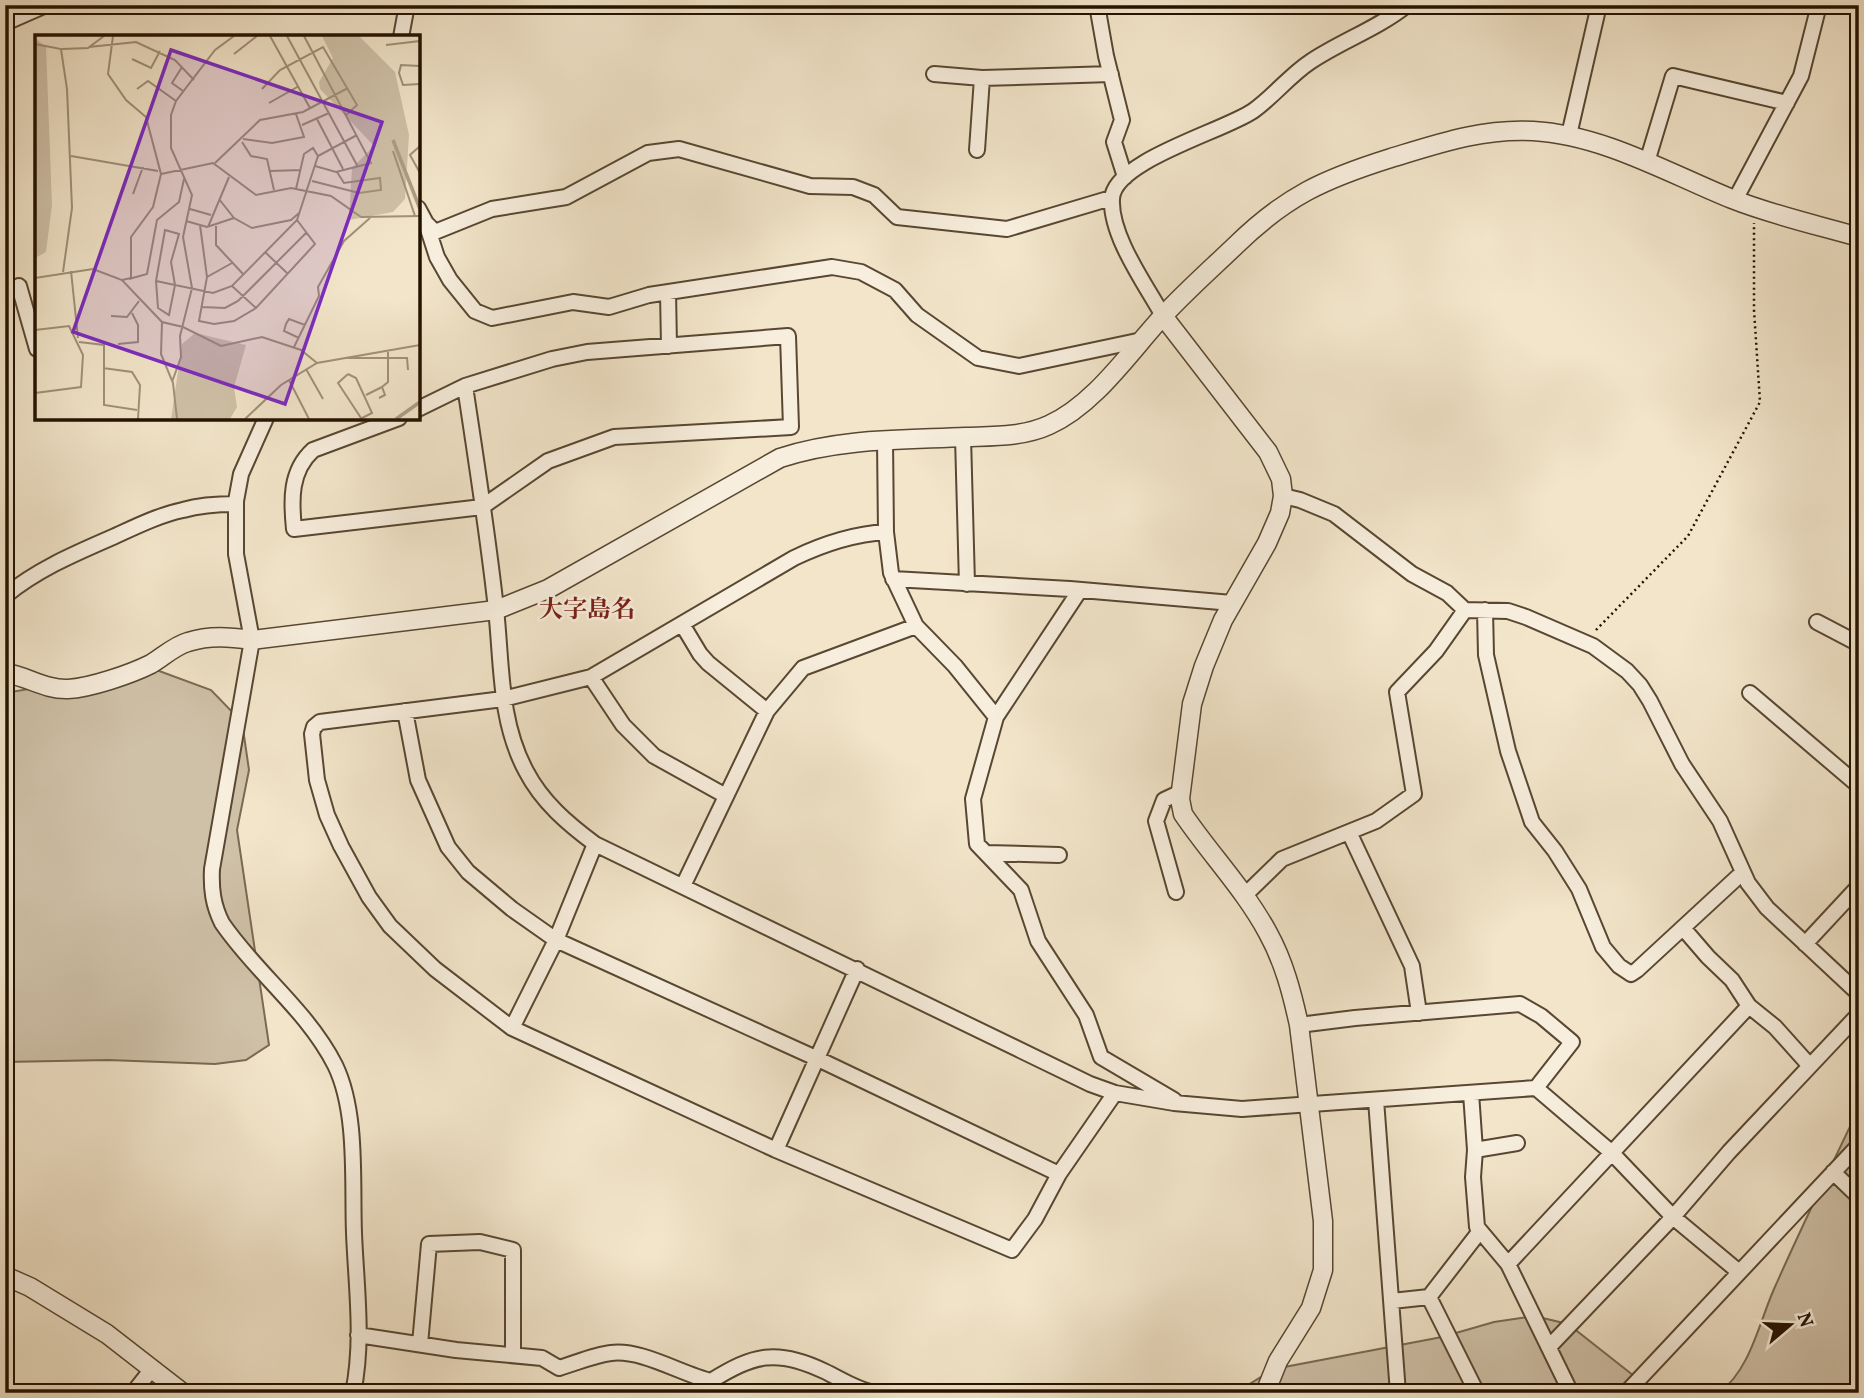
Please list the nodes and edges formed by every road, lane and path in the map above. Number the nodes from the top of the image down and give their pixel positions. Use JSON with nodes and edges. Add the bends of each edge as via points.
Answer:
{"nodes":[{"id":1,"x":46,"y":5,"type":"edge"},
{"id":2,"x":407,"y":5,"type":"edge"},
{"id":3,"x":1097,"y":5,"type":"edge"},
{"id":4,"x":1407,"y":5,"type":"edge"},
{"id":5,"x":1599,"y":5,"type":"edge"},
{"id":6,"x":1819,"y":5,"type":"edge"},
{"id":7,"x":5,"y":23,"type":"edge"},
{"id":8,"x":401,"y":35,"type":"edge"},
{"id":9,"x":934,"y":74,"type":"dead end"},
{"id":10,"x":1111,"y":74,"type":"junction"},
{"id":11,"x":982,"y":78,"type":"junction"},
{"id":12,"x":1787,"y":103,"type":"junction"},
{"id":13,"x":1569,"y":135,"type":"junction"},
{"id":14,"x":977,"y":150,"type":"dead end"},
{"id":15,"x":1647,"y":162,"type":"junction"},
{"id":16,"x":1125,"y":177,"type":"junction"},
{"id":17,"x":1111,"y":198,"type":"junction"},
{"id":18,"x":1734,"y":200,"type":"junction"},
{"id":19,"x":1754,"y":206,"type":"junction"},
{"id":20,"x":420,"y":212,"type":"edge"},
{"id":21,"x":426,"y":223,"type":"junction"},
{"id":22,"x":1859,"y":237,"type":"edge"},
{"id":23,"x":19,"y":286,"type":"dead end"},
{"id":24,"x":668,"y":292,"type":"junction"},
{"id":25,"x":1163,"y":316,"type":"junction"},
{"id":26,"x":1142,"y":340,"type":"junction"},
{"id":27,"x":35,"y":342,"type":"edge"},
{"id":28,"x":670,"y":346,"type":"junction"},
{"id":29,"x":465,"y":386,"type":"junction"},
{"id":30,"x":420,"y":408,"type":"edge"},
{"id":31,"x":265,"y":420,"type":"edge"},
{"id":32,"x":394,"y":420,"type":"edge"},
{"id":33,"x":963,"y":437,"type":"junction"},
{"id":34,"x":886,"y":441,"type":"junction"},
{"id":35,"x":1283,"y":496,"type":"junction"},
{"id":36,"x":236,"y":504,"type":"junction"},
{"id":37,"x":482,"y":507,"type":"junction"},
{"id":38,"x":886,"y":532,"type":"junction"},
{"id":39,"x":893,"y":579,"type":"junction"},
{"id":40,"x":967,"y":584,"type":"junction"},
{"id":41,"x":1080,"y":590,"type":"junction"},
{"id":42,"x":5,"y":596,"type":"edge"},
{"id":43,"x":1232,"y":603,"type":"junction"},
{"id":44,"x":496,"y":610,"type":"junction"},
{"id":45,"x":1465,"y":610,"type":"junction"},
{"id":46,"x":1485,"y":610,"type":"junction"},
{"id":47,"x":1817,"y":622,"type":"dead end"},
{"id":48,"x":682,"y":624,"type":"junction"},
{"id":49,"x":916,"y":626,"type":"junction"},
{"id":50,"x":252,"y":640,"type":"junction"},
{"id":51,"x":1584,"y":642,"type":"junction"},
{"id":52,"x":1859,"y":644,"type":"edge"},
{"id":53,"x":5,"y":673,"type":"edge"},
{"id":54,"x":592,"y":677,"type":"junction"},
{"id":55,"x":1749,"y":693,"type":"dead end"},
{"id":56,"x":503,"y":699,"type":"junction"},
{"id":57,"x":405,"y":711,"type":"junction"},
{"id":58,"x":767,"y":711,"type":"junction"},
{"id":59,"x":996,"y":716,"type":"junction"},
{"id":60,"x":1859,"y":786,"type":"edge"},
{"id":61,"x":1181,"y":792,"type":"junction"},
{"id":62,"x":726,"y":796,"type":"junction"},
{"id":63,"x":1349,"y":832,"type":"junction"},
{"id":64,"x":595,"y":844,"type":"junction"},
{"id":65,"x":986,"y":853,"type":"junction"},
{"id":66,"x":1059,"y":855,"type":"dead end"},
{"id":67,"x":1742,"y":873,"type":"junction"},
{"id":68,"x":683,"y":886,"type":"junction"},
{"id":69,"x":1859,"y":886,"type":"edge"},
{"id":70,"x":1176,"y":892,"type":"dead end"},
{"id":71,"x":1244,"y":896,"type":"junction"},
{"id":72,"x":1683,"y":928,"type":"junction"},
{"id":73,"x":556,"y":940,"type":"junction"},
{"id":74,"x":1805,"y":944,"type":"junction"},
{"id":75,"x":857,"y":969,"type":"junction"},
{"id":76,"x":1859,"y":994,"type":"edge"},
{"id":77,"x":1749,"y":1006,"type":"junction"},
{"id":78,"x":1419,"y":1013,"type":"junction"},
{"id":79,"x":1859,"y":1014,"type":"edge"},
{"id":80,"x":1299,"y":1025,"type":"junction"},
{"id":81,"x":512,"y":1028,"type":"junction"},
{"id":82,"x":818,"y":1059,"type":"junction"},
{"id":83,"x":1810,"y":1066,"type":"junction"},
{"id":84,"x":1536,"y":1088,"type":"junction"},
{"id":85,"x":1115,"y":1093,"type":"junction"},
{"id":86,"x":1471,"y":1093,"type":"junction"},
{"id":87,"x":1376,"y":1100,"type":"junction"},
{"id":88,"x":1183,"y":1104,"type":"junction"},
{"id":89,"x":1308,"y":1105,"type":"junction"},
{"id":90,"x":1517,"y":1143,"type":"dead end"},
{"id":91,"x":1859,"y":1145,"type":"edge"},
{"id":92,"x":776,"y":1150,"type":"junction"},
{"id":93,"x":1475,"y":1150,"type":"junction"},
{"id":94,"x":1612,"y":1153,"type":"junction"},
{"id":95,"x":1833,"y":1172,"type":"junction"},
{"id":96,"x":1059,"y":1174,"type":"junction"},
{"id":97,"x":1859,"y":1197,"type":"edge"},
{"id":98,"x":1673,"y":1217,"type":"junction"},
{"id":99,"x":1480,"y":1231,"type":"junction"},
{"id":100,"x":1507,"y":1264,"type":"junction"},
{"id":101,"x":1739,"y":1272,"type":"junction"},
{"id":102,"x":5,"y":1276,"type":"edge"},
{"id":103,"x":1429,"y":1297,"type":"junction"},
{"id":104,"x":1392,"y":1301,"type":"junction"},
{"id":105,"x":358,"y":1335,"type":"junction"},
{"id":106,"x":420,"y":1344,"type":"junction"},
{"id":107,"x":1549,"y":1347,"type":"junction"},
{"id":108,"x":513,"y":1355,"type":"junction"},
{"id":109,"x":151,"y":1370,"type":"junction"},
{"id":110,"x":133,"y":1393,"type":"edge"},
{"id":111,"x":183,"y":1393,"type":"edge"},
{"id":112,"x":353,"y":1393,"type":"edge"},
{"id":113,"x":874,"y":1393,"type":"edge"},
{"id":114,"x":1265,"y":1393,"type":"edge"},
{"id":115,"x":1398,"y":1393,"type":"edge"},
{"id":116,"x":1476,"y":1393,"type":"edge"},
{"id":117,"x":1572,"y":1393,"type":"edge"},
{"id":118,"x":1626,"y":1393,"type":"edge"}],
"edges":[{"from":1,"to":7,"type":"street"},
{"from":2,"to":8,"type":"street"},
{"from":3,"to":10,"type":"street"},
{"from":4,"to":16,"type":"street","via":[[1311,61],[1252,111],[1149,160]]},
{"from":5,"to":13,"type":"street"},
{"from":6,"to":12,"type":"street","via":[[1801,76]]},
{"from":9,"to":11,"type":"street"},
{"from":10,"to":11,"type":"street"},
{"from":10,"to":16,"type":"street","via":[[1122,120],[1114,142]]},
{"from":11,"to":14,"type":"street"},
{"from":12,"to":15,"type":"street","via":[[1673,76]]},
{"from":12,"to":18,"type":"street"},
{"from":13,"to":15,"type":"street"},
{"from":13,"to":25,"type":"street","via":[[1533,131],[1476,134],[1361,167],[1315,186],[1250,231]]},
{"from":15,"to":18,"type":"street"},
{"from":16,"to":17,"type":"street"},
{"from":17,"to":21,"type":"street","via":[[1007,229],[897,217],[874,195],[853,187],[810,186],[679,149],[648,153],[566,197],[492,209],[435,232]]},
{"from":17,"to":25,"type":"street","via":[[1125,248]]},
{"from":18,"to":19,"type":"street"},
{"from":19,"to":22,"type":"street"},
{"from":19,"to":51,"type":"path","via":[[1760,402],[1688,536]]},
{"from":20,"to":21,"type":"street"},
{"from":21,"to":24,"type":"street","via":[[450,280],[475,311],[492,318],[573,302],[609,307]]},
{"from":23,"to":27,"type":"street"},
{"from":24,"to":26,"type":"street","via":[[831,267],[861,272],[895,290],[917,316],[978,358],[1019,366]]},
{"from":24,"to":28,"type":"street"},
{"from":25,"to":26,"type":"street"},
{"from":25,"to":35,"type":"street","via":[[1268,453],[1281,479]]},
{"from":26,"to":33,"type":"street","via":[[1075,410],[1048,426]]},
{"from":28,"to":29,"type":"street","via":[[587,352]]},
{"from":28,"to":37,"type":"street","via":[[788,337],[791,427],[614,437],[548,461]]},
{"from":29,"to":30,"type":"street"},
{"from":29,"to":37,"type":"street"},
{"from":31,"to":36,"type":"street","via":[[241,474]]},
{"from":32,"to":37,"type":"street","via":[[313,450],[303,458],[292,489],[294,528]]},
{"from":33,"to":34,"type":"street"},
{"from":33,"to":40,"type":"street"},
{"from":34,"to":38,"type":"street"},
{"from":34,"to":44,"type":"street","via":[[829,446],[780,458],[566,580]]},
{"from":35,"to":43,"type":"street","via":[[1267,543]]},
{"from":35,"to":45,"type":"street","via":[[1334,514]]},
{"from":36,"to":42,"type":"street","via":[[181,510],[136,527],[50,565]]},
{"from":36,"to":50,"type":"street","via":[[236,554]]},
{"from":37,"to":44,"type":"street"},
{"from":38,"to":39,"type":"street"},
{"from":38,"to":48,"type":"street","via":[[862,533],[814,549]]},
{"from":39,"to":40,"type":"street"},
{"from":39,"to":49,"type":"street"},
{"from":40,"to":41,"type":"street"},
{"from":41,"to":43,"type":"street"},
{"from":41,"to":59,"type":"street"},
{"from":43,"to":61,"type":"street","via":[[1192,704]]},
{"from":44,"to":50,"type":"street"},
{"from":44,"to":56,"type":"street"},
{"from":45,"to":46,"type":"street"},
{"from":45,"to":63,"type":"street","via":[[1397,692],[1414,794],[1376,821]]},
{"from":46,"to":51,"type":"street","via":[[1508,611]]},
{"from":46,"to":72,"type":"street","via":[[1486,655],[1520,792],[1532,822],[1579,888],[1603,947],[1631,974]]},
{"from":47,"to":52,"type":"street"},
{"from":48,"to":54,"type":"street"},
{"from":48,"to":58,"type":"street","via":[[708,663]]},
{"from":49,"to":58,"type":"street","via":[[803,668]]},
{"from":49,"to":59,"type":"street"},
{"from":50,"to":53,"type":"street","via":[[223,636],[191,641],[147,666],[69,689]]},
{"from":50,"to":105,"type":"street","via":[[212,869],[213,901],[230,934],[318,1037],[341,1081],[350,1128]]},
{"from":51,"to":67,"type":"street","via":[[1640,685],[1682,764],[1720,821]]},
{"from":54,"to":56,"type":"street"},
{"from":54,"to":62,"type":"street","via":[[624,725],[654,756]]},
{"from":55,"to":60,"type":"street"},
{"from":56,"to":57,"type":"street"},
{"from":56,"to":64,"type":"street","via":[[515,748],[527,773],[560,816]]},
{"from":57,"to":73,"type":"street","via":[[418,780],[448,847],[492,894]]},
{"from":57,"to":81,"type":"street","via":[[327,720],[314,727],[312,749],[327,815],[369,897],[390,926],[435,969]]},
{"from":58,"to":62,"type":"street"},
{"from":59,"to":65,"type":"street","via":[[973,799],[977,844]]},
{"from":61,"to":70,"type":"street","via":[[1164,800],[1156,821]]},
{"from":61,"to":71,"type":"street","via":[[1184,814]]},
{"from":62,"to":68,"type":"street"},
{"from":63,"to":71,"type":"street","via":[[1282,859]]},
{"from":63,"to":78,"type":"street","via":[[1412,966]]},
{"from":64,"to":68,"type":"street"},
{"from":64,"to":73,"type":"street"},
{"from":65,"to":66,"type":"street"},
{"from":65,"to":88,"type":"street","via":[[1021,890],[1038,941],[1086,1015],[1101,1057]]},
{"from":67,"to":72,"type":"street"},
{"from":67,"to":74,"type":"street","via":[[1767,908]]},
{"from":68,"to":75,"type":"street"},
{"from":69,"to":74,"type":"street"},
{"from":71,"to":80,"type":"street","via":[[1279,956]]},
{"from":72,"to":77,"type":"street","via":[[1732,980]]},
{"from":73,"to":81,"type":"street"},
{"from":73,"to":82,"type":"street"},
{"from":74,"to":76,"type":"street"},
{"from":75,"to":82,"type":"street"},
{"from":75,"to":85,"type":"street"},
{"from":77,"to":83,"type":"street"},
{"from":77,"to":94,"type":"street"},
{"from":78,"to":80,"type":"street"},
{"from":78,"to":84,"type":"street","via":[[1520,1004],[1541,1016],[1572,1042]]},
{"from":79,"to":83,"type":"street"},
{"from":80,"to":89,"type":"street"},
{"from":81,"to":92,"type":"street"},
{"from":82,"to":92,"type":"street"},
{"from":82,"to":96,"type":"street"},
{"from":83,"to":98,"type":"street"},
{"from":84,"to":86,"type":"street"},
{"from":84,"to":94,"type":"street"},
{"from":85,"to":88,"type":"street"},
{"from":85,"to":96,"type":"street"},
{"from":86,"to":87,"type":"street"},
{"from":86,"to":93,"type":"street"},
{"from":87,"to":89,"type":"street"},
{"from":87,"to":104,"type":"street"},
{"from":88,"to":89,"type":"street","via":[[1242,1109]]},
{"from":89,"to":114,"type":"street","via":[[1323,1221],[1323,1270],[1311,1307],[1278,1361]]},
{"from":90,"to":93,"type":"street"},
{"from":91,"to":95,"type":"street"},
{"from":92,"to":96,"type":"street","via":[[1012,1250]]},
{"from":93,"to":99,"type":"street","via":[[1473,1177]]},
{"from":94,"to":98,"type":"street"},
{"from":94,"to":100,"type":"street"},
{"from":95,"to":97,"type":"street"},
{"from":95,"to":101,"type":"street"},
{"from":98,"to":101,"type":"street"},
{"from":98,"to":107,"type":"street"},
{"from":99,"to":100,"type":"street"},
{"from":99,"to":103,"type":"street"},
{"from":100,"to":107,"type":"street"},
{"from":101,"to":118,"type":"street"},
{"from":102,"to":109,"type":"street","via":[[107,1334]]},
{"from":103,"to":104,"type":"street"},
{"from":103,"to":116,"type":"street"},
{"from":104,"to":115,"type":"street"},
{"from":105,"to":106,"type":"street"},
{"from":105,"to":112,"type":"street"},
{"from":106,"to":108,"type":"street"},
{"from":106,"to":108,"type":"street","via":[[429,1244],[480,1242],[513,1250]]},
{"from":107,"to":117,"type":"street"},
{"from":108,"to":113,"type":"street","via":[[542,1358],[559,1368],[613,1353],[657,1360],[711,1381],[741,1362],[764,1356],[814,1367]]},
{"from":109,"to":110,"type":"street"},
{"from":109,"to":111,"type":"street"}]}
